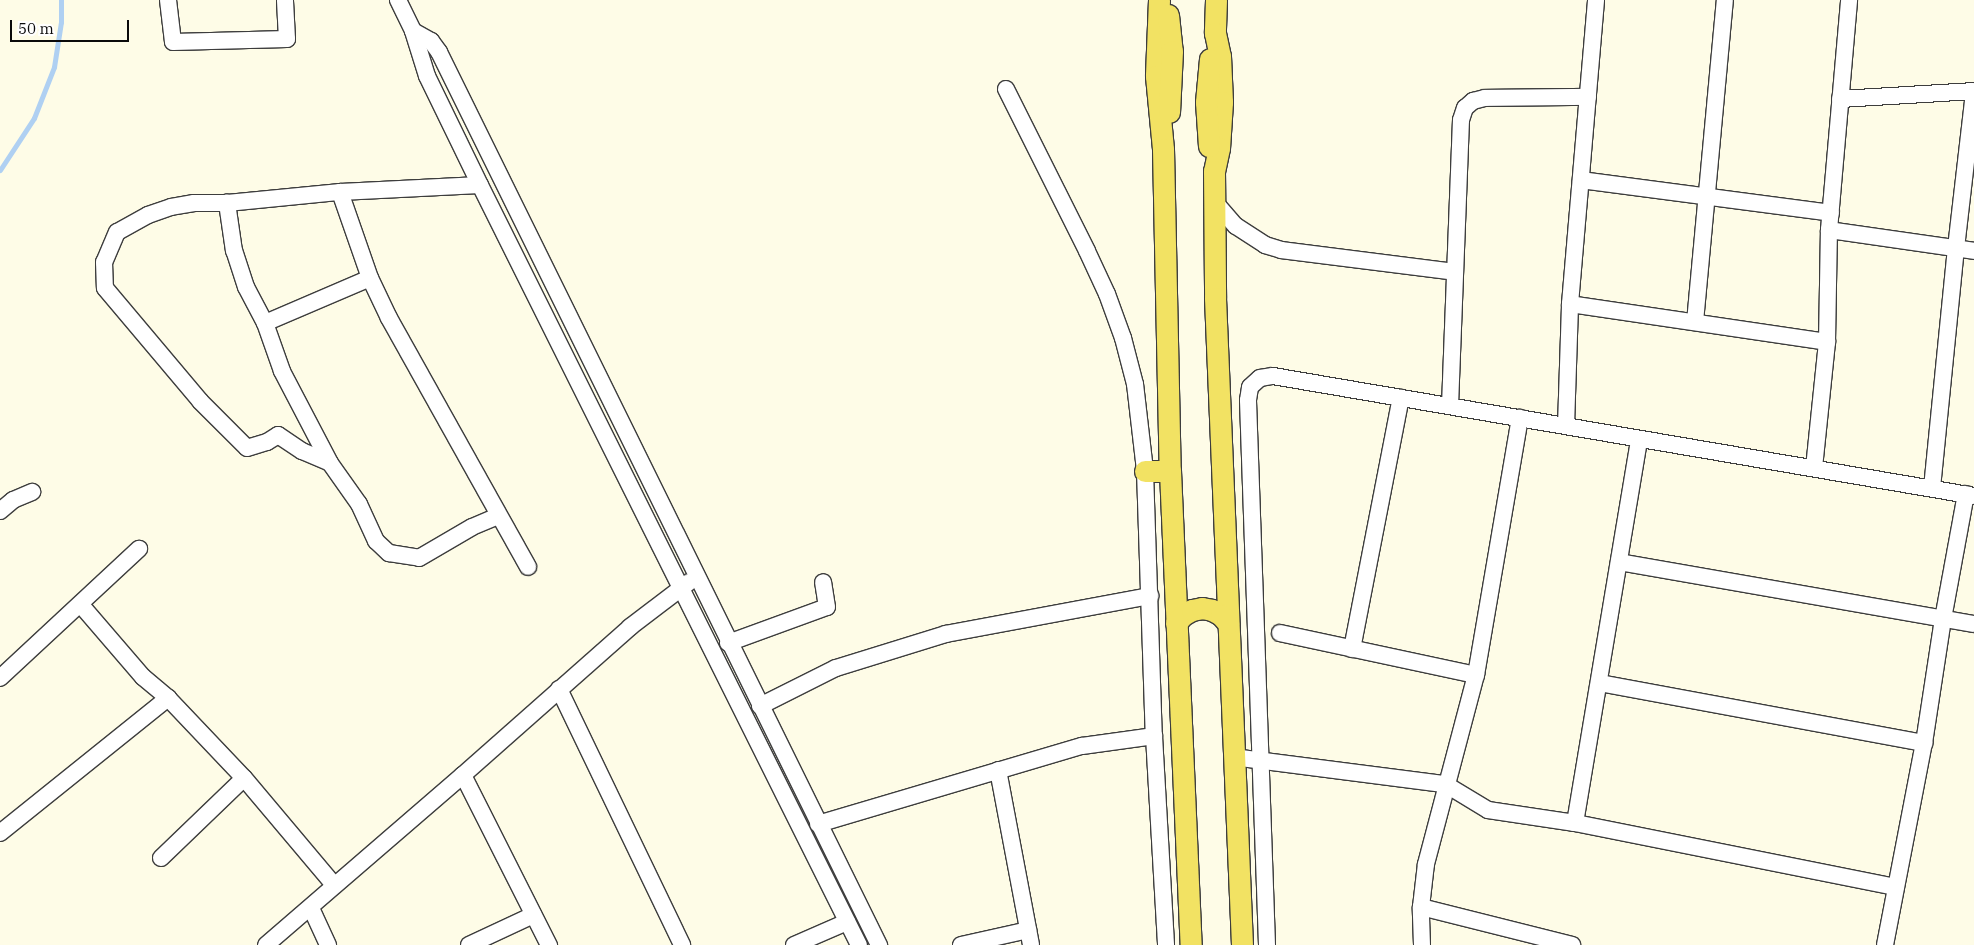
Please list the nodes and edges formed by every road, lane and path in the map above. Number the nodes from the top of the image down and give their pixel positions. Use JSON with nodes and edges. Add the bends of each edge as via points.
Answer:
{"nodes":[{"id":1,"x":168,"y":0,"type":"edge"},
{"id":2,"x":285,"y":0,"type":"edge"},
{"id":3,"x":398,"y":0,"type":"edge"},
{"id":4,"x":1159,"y":0,"type":"edge"},
{"id":5,"x":1166,"y":0,"type":"edge"},
{"id":6,"x":1216,"y":0,"type":"edge"},
{"id":7,"x":1596,"y":0,"type":"edge"},
{"id":8,"x":1725,"y":0,"type":"edge"},
{"id":9,"x":1849,"y":0,"type":"edge"},
{"id":10,"x":413,"y":31,"type":"junction"},
{"id":11,"x":1006,"y":89,"type":"dead end"},
{"id":12,"x":1974,"y":92,"type":"edge"},
{"id":13,"x":1588,"y":97,"type":"junction"},
{"id":14,"x":1840,"y":99,"type":"junction"},
{"id":15,"x":1163,"y":149,"type":"junction"},
{"id":16,"x":1581,"y":180,"type":"junction"},
{"id":17,"x":480,"y":185,"type":"junction"},
{"id":18,"x":340,"y":192,"type":"junction"},
{"id":19,"x":1708,"y":197,"type":"junction"},
{"id":20,"x":1214,"y":201,"type":"junction"},
{"id":21,"x":227,"y":202,"type":"junction"},
{"id":22,"x":1831,"y":213,"type":"junction"},
{"id":23,"x":1829,"y":230,"type":"junction"},
{"id":24,"x":1956,"y":248,"type":"junction"},
{"id":25,"x":1974,"y":251,"type":"edge"},
{"id":26,"x":1454,"y":272,"type":"junction"},
{"id":27,"x":370,"y":278,"type":"junction"},
{"id":28,"x":1570,"y":304,"type":"junction"},
{"id":29,"x":1695,"y":322,"type":"junction"},
{"id":30,"x":265,"y":323,"type":"junction"},
{"id":31,"x":1827,"y":342,"type":"junction"},
{"id":32,"x":1401,"y":398,"type":"junction"},
{"id":33,"x":1450,"y":406,"type":"junction"},
{"id":34,"x":1520,"y":418,"type":"junction"},
{"id":35,"x":1566,"y":426,"type":"junction"},
{"id":36,"x":1639,"y":439,"type":"junction"},
{"id":37,"x":330,"y":463,"type":"junction"},
{"id":38,"x":1814,"y":468,"type":"junction"},
{"id":39,"x":1145,"y":471,"type":"junction"},
{"id":40,"x":1170,"y":471,"type":"junction"},
{"id":41,"x":1932,"y":488,"type":"junction"},
{"id":42,"x":32,"y":492,"type":"dead end"},
{"id":43,"x":1970,"y":495,"type":"edge"},
{"id":44,"x":0,"y":511,"type":"edge"},
{"id":45,"x":498,"y":516,"type":"junction"},
{"id":46,"x":139,"y":549,"type":"dead end"},
{"id":47,"x":1619,"y":562,"type":"junction"},
{"id":48,"x":528,"y":566,"type":"dead end"},
{"id":49,"x":696,"y":577,"type":"junction"},
{"id":50,"x":823,"y":582,"type":"dead end"},
{"id":51,"x":681,"y":588,"type":"junction"},
{"id":52,"x":1150,"y":596,"type":"junction"},
{"id":53,"x":81,"y":605,"type":"junction"},
{"id":54,"x":1943,"y":619,"type":"junction"},
{"id":55,"x":1176,"y":623,"type":"junction"},
{"id":56,"x":1228,"y":623,"type":"junction"},
{"id":57,"x":1974,"y":624,"type":"edge"},
{"id":58,"x":1280,"y":633,"type":"dead end"},
{"id":59,"x":728,"y":643,"type":"junction"},
{"id":60,"x":1352,"y":649,"type":"junction"},
{"id":61,"x":1476,"y":674,"type":"junction"},
{"id":62,"x":0,"y":678,"type":"edge"},
{"id":63,"x":1600,"y":684,"type":"junction"},
{"id":64,"x":559,"y":689,"type":"junction"},
{"id":65,"x":168,"y":698,"type":"junction"},
{"id":66,"x":760,"y":706,"type":"junction"},
{"id":67,"x":1154,"y":736,"type":"junction"},
{"id":68,"x":1924,"y":743,"type":"junction"},
{"id":69,"x":1233,"y":757,"type":"junction"},
{"id":70,"x":1260,"y":760,"type":"junction"},
{"id":71,"x":998,"y":770,"type":"junction"},
{"id":72,"x":463,"y":775,"type":"junction"},
{"id":73,"x":244,"y":778,"type":"junction"},
{"id":74,"x":1445,"y":784,"type":"junction"},
{"id":75,"x":1575,"y":823,"type":"junction"},
{"id":76,"x":818,"y":824,"type":"junction"},
{"id":77,"x":0,"y":833,"type":"edge"},
{"id":78,"x":161,"y":858,"type":"dead end"},
{"id":79,"x":334,"y":884,"type":"junction"},
{"id":80,"x":1896,"y":888,"type":"junction"},
{"id":81,"x":1421,"y":907,"type":"junction"},
{"id":82,"x":311,"y":908,"type":"junction"},
{"id":83,"x":533,"y":915,"type":"junction"},
{"id":84,"x":847,"y":922,"type":"junction"},
{"id":85,"x":1029,"y":937,"type":"edge"},
{"id":86,"x":266,"y":945,"type":"edge"},
{"id":87,"x":328,"y":945,"type":"edge"},
{"id":88,"x":469,"y":945,"type":"edge"},
{"id":89,"x":549,"y":945,"type":"edge"},
{"id":90,"x":682,"y":945,"type":"edge"},
{"id":91,"x":794,"y":945,"type":"edge"},
{"id":92,"x":859,"y":945,"type":"edge"},
{"id":93,"x":879,"y":945,"type":"edge"},
{"id":94,"x":961,"y":945,"type":"edge"},
{"id":95,"x":1166,"y":945,"type":"edge"},
{"id":96,"x":1191,"y":945,"type":"edge"},
{"id":97,"x":1242,"y":945,"type":"edge"},
{"id":98,"x":1267,"y":945,"type":"edge"},
{"id":99,"x":1422,"y":945,"type":"edge"},
{"id":100,"x":1572,"y":945,"type":"edge"},
{"id":101,"x":1885,"y":945,"type":"edge"}],
"edges":[{"from":1,"to":2,"type":"street","via":[[174,42],[287,39]]},
{"from":3,"to":10,"type":"street"},
{"from":4,"to":15,"type":"main road","via":[[1156,76]]},
{"from":5,"to":15,"type":"main road","via":[[1172,76]]},
{"from":6,"to":20,"type":"main road","via":[[1215,33],[1220,56],[1222,102]]},
{"from":7,"to":13,"type":"street"},
{"from":8,"to":19,"type":"street"},
{"from":9,"to":14,"type":"street"},
{"from":10,"to":17,"type":"street","via":[[427,76]]},
{"from":10,"to":49,"type":"street","via":[[431,41],[440,52]]},
{"from":11,"to":39,"type":"street","via":[[1088,251],[1124,338],[1135,384]]},
{"from":12,"to":14,"type":"street"},
{"from":12,"to":24,"type":"street"},
{"from":13,"to":16,"type":"street"},
{"from":13,"to":26,"type":"street","via":[[1484,98],[1465,108],[1461,120]]},
{"from":14,"to":22,"type":"street"},
{"from":15,"to":40,"type":"main road"},
{"from":16,"to":19,"type":"street"},
{"from":16,"to":28,"type":"street"},
{"from":17,"to":18,"type":"street"},
{"from":17,"to":51,"type":"street"},
{"from":18,"to":21,"type":"street"},
{"from":18,"to":27,"type":"street"},
{"from":19,"to":22,"type":"street"},
{"from":19,"to":29,"type":"street"},
{"from":20,"to":26,"type":"street","via":[[1236,226],[1265,245],[1281,250]]},
{"from":20,"to":56,"type":"main road"},
{"from":21,"to":30,"type":"street","via":[[234,252],[246,287]]},
{"from":21,"to":37,"type":"street","via":[[171,207],[117,232],[104,262],[105,288],[200,402],[247,448],[278,435],[302,451]]},
{"from":22,"to":23,"type":"street"},
{"from":23,"to":24,"type":"street"},
{"from":23,"to":31,"type":"street"},
{"from":24,"to":25,"type":"street"},
{"from":24,"to":41,"type":"street"},
{"from":26,"to":33,"type":"street"},
{"from":27,"to":30,"type":"street"},
{"from":27,"to":45,"type":"street"},
{"from":28,"to":29,"type":"street"},
{"from":28,"to":35,"type":"street"},
{"from":29,"to":31,"type":"street"},
{"from":30,"to":37,"type":"street","via":[[282,371]]},
{"from":31,"to":38,"type":"street"},
{"from":32,"to":33,"type":"street"},
{"from":32,"to":60,"type":"street"},
{"from":32,"to":70,"type":"street","via":[[1274,376],[1254,381],[1248,393]]},
{"from":33,"to":34,"type":"street"},
{"from":34,"to":35,"type":"street"},
{"from":34,"to":61,"type":"street"},
{"from":35,"to":36,"type":"street"},
{"from":36,"to":38,"type":"street"},
{"from":36,"to":47,"type":"street"},
{"from":37,"to":45,"type":"street","via":[[359,504],[376,541],[389,553],[419,558]]},
{"from":38,"to":41,"type":"street"},
{"from":39,"to":40,"type":"main road"},
{"from":39,"to":52,"type":"street"},
{"from":40,"to":55,"type":"main road"},
{"from":41,"to":43,"type":"street"},
{"from":42,"to":44,"type":"street","via":[[13,500]]},
{"from":43,"to":54,"type":"street"},
{"from":45,"to":48,"type":"street"},
{"from":46,"to":53,"type":"street"},
{"from":47,"to":54,"type":"street"},
{"from":47,"to":63,"type":"street"},
{"from":49,"to":51,"type":"street"},
{"from":49,"to":59,"type":"street"},
{"from":50,"to":59,"type":"street","via":[[827,607]]},
{"from":51,"to":64,"type":"street"},
{"from":51,"to":84,"type":"street"},
{"from":52,"to":66,"type":"street","via":[[946,634],[836,668]]},
{"from":52,"to":67,"type":"street"},
{"from":53,"to":62,"type":"street"},
{"from":53,"to":65,"type":"street","via":[[143,677]]},
{"from":54,"to":57,"type":"street"},
{"from":54,"to":68,"type":"street"},
{"from":55,"to":56,"type":"main road","via":[[1188,612],[1202,608],[1217,612]]},
{"from":55,"to":96,"type":"main road"},
{"from":56,"to":69,"type":"main road"},
{"from":58,"to":60,"type":"street"},
{"from":59,"to":66,"type":"street"},
{"from":60,"to":61,"type":"street"},
{"from":61,"to":74,"type":"street"},
{"from":63,"to":68,"type":"street"},
{"from":63,"to":75,"type":"street"},
{"from":64,"to":72,"type":"street"},
{"from":64,"to":90,"type":"street"},
{"from":65,"to":73,"type":"street"},
{"from":65,"to":77,"type":"street"},
{"from":66,"to":76,"type":"street"},
{"from":67,"to":71,"type":"street","via":[[1082,746]]},
{"from":67,"to":95,"type":"street"},
{"from":68,"to":80,"type":"street"},
{"from":69,"to":70,"type":"street"},
{"from":69,"to":97,"type":"main road"},
{"from":70,"to":74,"type":"street"},
{"from":70,"to":98,"type":"street"},
{"from":71,"to":76,"type":"street"},
{"from":71,"to":85,"type":"street"},
{"from":72,"to":79,"type":"street"},
{"from":72,"to":83,"type":"street"},
{"from":73,"to":78,"type":"street"},
{"from":73,"to":79,"type":"street"},
{"from":74,"to":75,"type":"street","via":[[1488,810]]},
{"from":74,"to":81,"type":"street","via":[[1426,864]]},
{"from":75,"to":80,"type":"street"},
{"from":76,"to":93,"type":"street"},
{"from":79,"to":82,"type":"street"},
{"from":80,"to":101,"type":"street"},
{"from":81,"to":99,"type":"street"},
{"from":81,"to":100,"type":"street"},
{"from":82,"to":86,"type":"street"},
{"from":82,"to":87,"type":"street"},
{"from":83,"to":88,"type":"street"},
{"from":83,"to":89,"type":"street"},
{"from":84,"to":91,"type":"street"},
{"from":84,"to":92,"type":"street"},
{"from":85,"to":94,"type":"street"}]}
